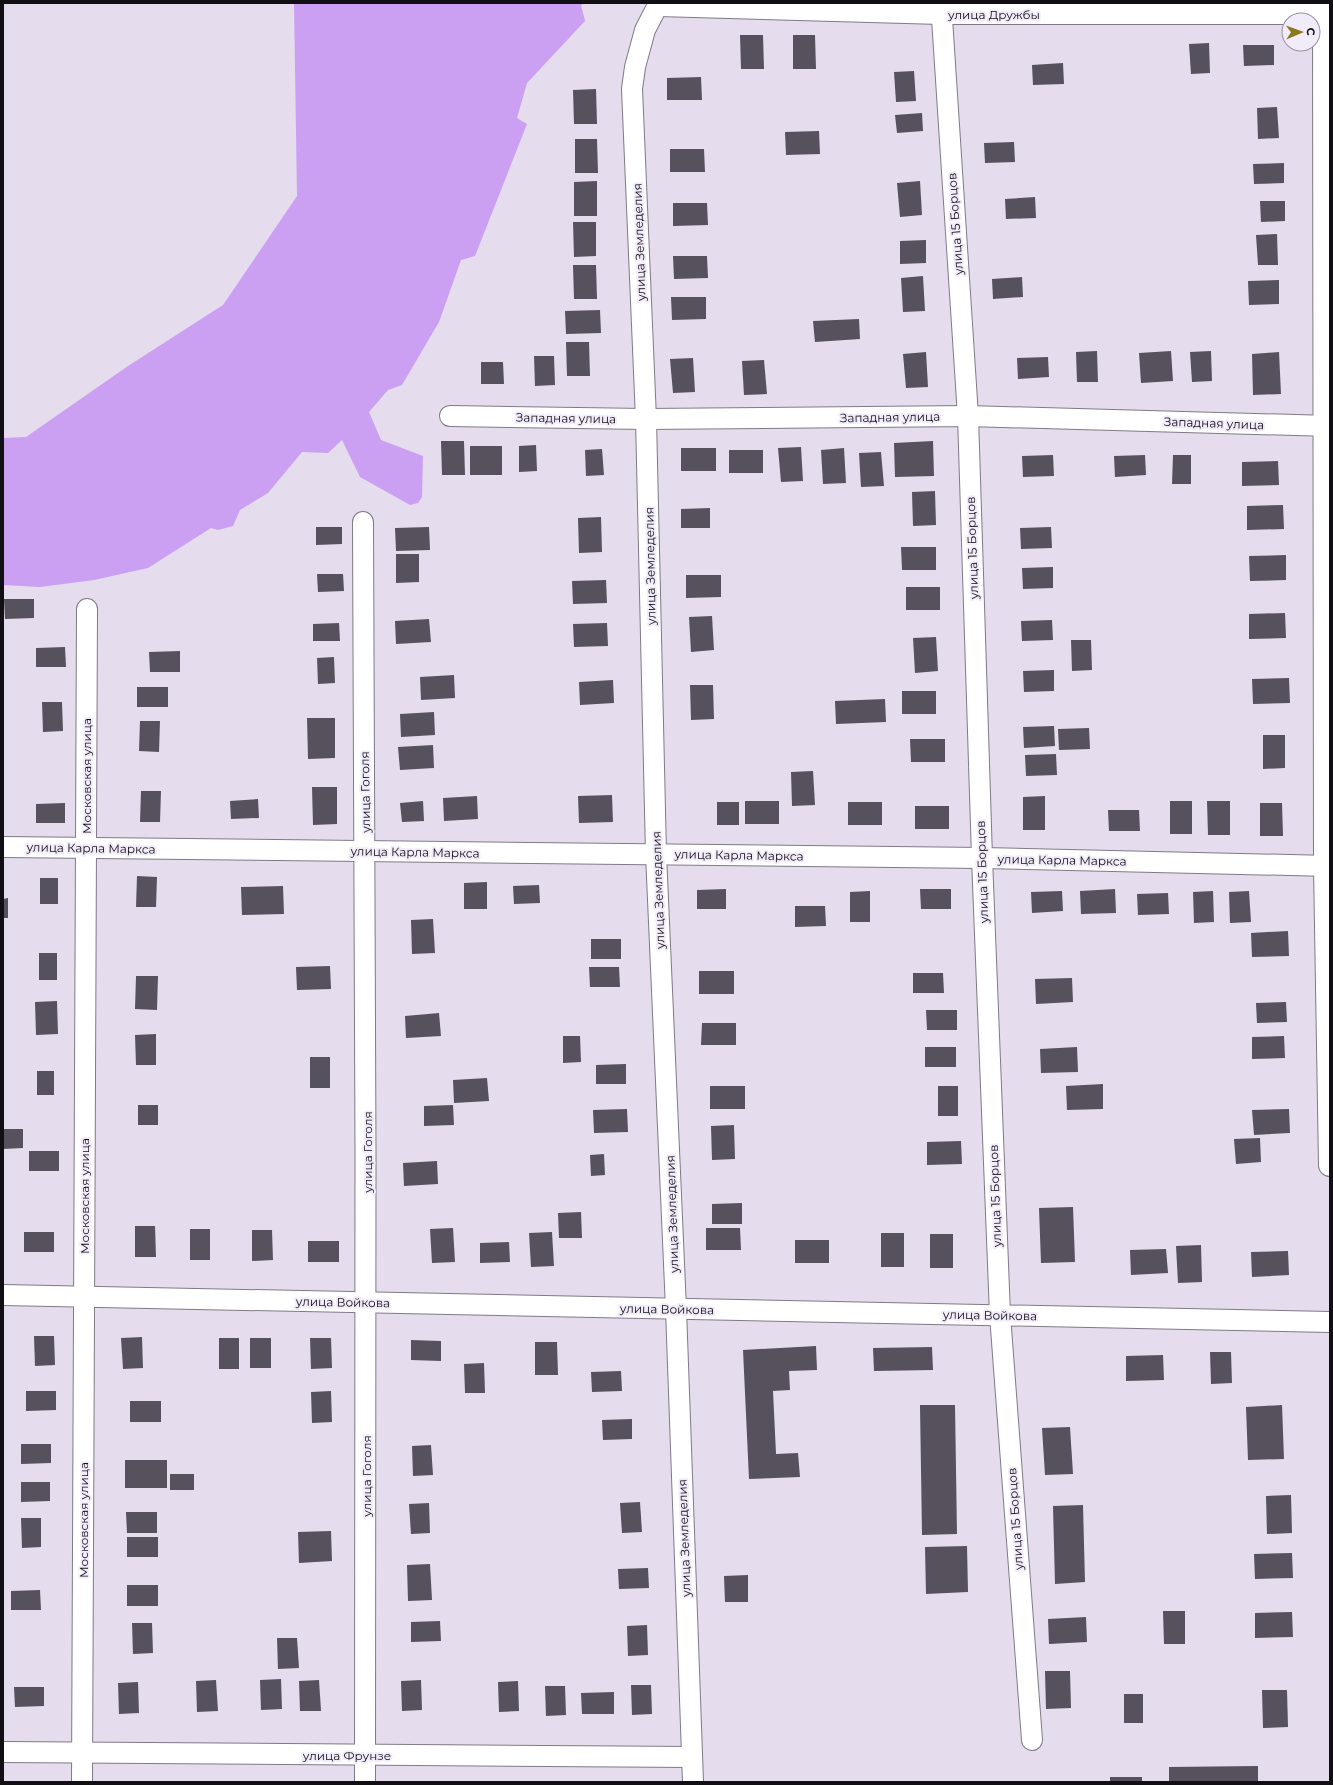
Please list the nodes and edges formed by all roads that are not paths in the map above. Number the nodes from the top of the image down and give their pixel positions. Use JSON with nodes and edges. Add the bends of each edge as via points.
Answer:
{"nodes":[{"id":1,"x":658,"y":5,"type":"edge"},
{"id":2,"x":941,"y":8,"type":"edge"},
{"id":3,"x":1326,"y":10,"type":"edge"},
{"id":4,"x":450,"y":416,"type":"dead end"},
{"id":5,"x":968,"y":416,"type":"junction"},
{"id":6,"x":646,"y":419,"type":"junction"},
{"id":7,"x":1327,"y":426,"type":"edge"},
{"id":8,"x":363,"y":522,"type":"dead end"},
{"id":9,"x":87,"y":609,"type":"dead end"},
{"id":10,"x":3,"y":847,"type":"edge"},
{"id":11,"x":85,"y":848,"type":"junction"},
{"id":12,"x":366,"y":851,"type":"junction"},
{"id":13,"x":656,"y":854,"type":"junction"},
{"id":14,"x":982,"y":858,"type":"junction"},
{"id":15,"x":1327,"y":866,"type":"edge"},
{"id":16,"x":1330,"y":1165,"type":"edge"},
{"id":17,"x":3,"y":1295,"type":"edge"},
{"id":18,"x":84,"y":1296,"type":"junction"},
{"id":19,"x":367,"y":1302,"type":"junction"},
{"id":20,"x":676,"y":1309,"type":"junction"},
{"id":21,"x":1000,"y":1316,"type":"junction"},
{"id":22,"x":1330,"y":1322,"type":"edge"},
{"id":23,"x":1032,"y":1740,"type":"dead end"},
{"id":24,"x":3,"y":1752,"type":"edge"},
{"id":25,"x":82,"y":1753,"type":"junction"},
{"id":26,"x":365,"y":1755,"type":"junction"},
{"id":27,"x":692,"y":1757,"type":"junction"},
{"id":28,"x":82,"y":1782,"type":"edge"},
{"id":29,"x":365,"y":1782,"type":"edge"},
{"id":30,"x":693,"y":1782,"type":"edge"}],
"edges":[{"from":1,"to":2,"type":"street","name":"улица Дружбы"},
{"from":1,"to":6,"type":"street","name":"улица Земледелия","via":[[645,30],[632,89]]},
{"from":2,"to":3,"type":"street","name":"улица Дружбы"},
{"from":2,"to":5,"type":"street","name":"улица 15 Борцов"},
{"from":3,"to":7,"type":"street"},
{"from":4,"to":6,"type":"street","name":"Западная улица"},
{"from":5,"to":6,"type":"street","name":"Западная улица"},
{"from":5,"to":7,"type":"street","name":"Западная улица"},
{"from":5,"to":14,"type":"street","name":"улица 15 Борцов"},
{"from":6,"to":13,"type":"street","name":"улица Земледелия"},
{"from":7,"to":15,"type":"street"},
{"from":8,"to":12,"type":"street","name":"улица Гоголя"},
{"from":9,"to":11,"type":"street","name":"Московская улица"},
{"from":10,"to":11,"type":"street","name":"улица Карла Маркса"},
{"from":11,"to":12,"type":"street","name":"улица Карла Маркса"},
{"from":11,"to":18,"type":"street","name":"Московская улица"},
{"from":12,"to":13,"type":"street","name":"улица Карла Маркса"},
{"from":12,"to":19,"type":"street","name":"улица Гоголя"},
{"from":13,"to":14,"type":"street","name":"улица Карла Маркса"},
{"from":13,"to":20,"type":"street","name":"улица Земледелия"},
{"from":14,"to":15,"type":"street","name":"улица Карла Маркса"},
{"from":14,"to":21,"type":"street","name":"улица 15 Борцов"},
{"from":15,"to":16,"type":"street"},
{"from":17,"to":18,"type":"street","name":"улица Войкова"},
{"from":18,"to":19,"type":"street","name":"улица Войкова"},
{"from":18,"to":25,"type":"street","name":"Московская улица"},
{"from":19,"to":20,"type":"street","name":"улица Войкова"},
{"from":19,"to":26,"type":"street","name":"улица Гоголя"},
{"from":20,"to":21,"type":"street","name":"улица Войкова"},
{"from":20,"to":27,"type":"street","name":"улица Земледелия"},
{"from":21,"to":22,"type":"street","name":"улица Войкова"},
{"from":21,"to":23,"type":"street","name":"улица 15 Борцов"},
{"from":24,"to":25,"type":"street","name":"улица Фрунзе"},
{"from":25,"to":26,"type":"street","name":"улица Фрунзе"},
{"from":25,"to":28,"type":"street","name":"Московская улица"},
{"from":26,"to":27,"type":"street","name":"улица Фрунзе"},
{"from":26,"to":29,"type":"street","name":"улица Гоголя"},
{"from":27,"to":30,"type":"street","name":"улица Земледелия"}]}
